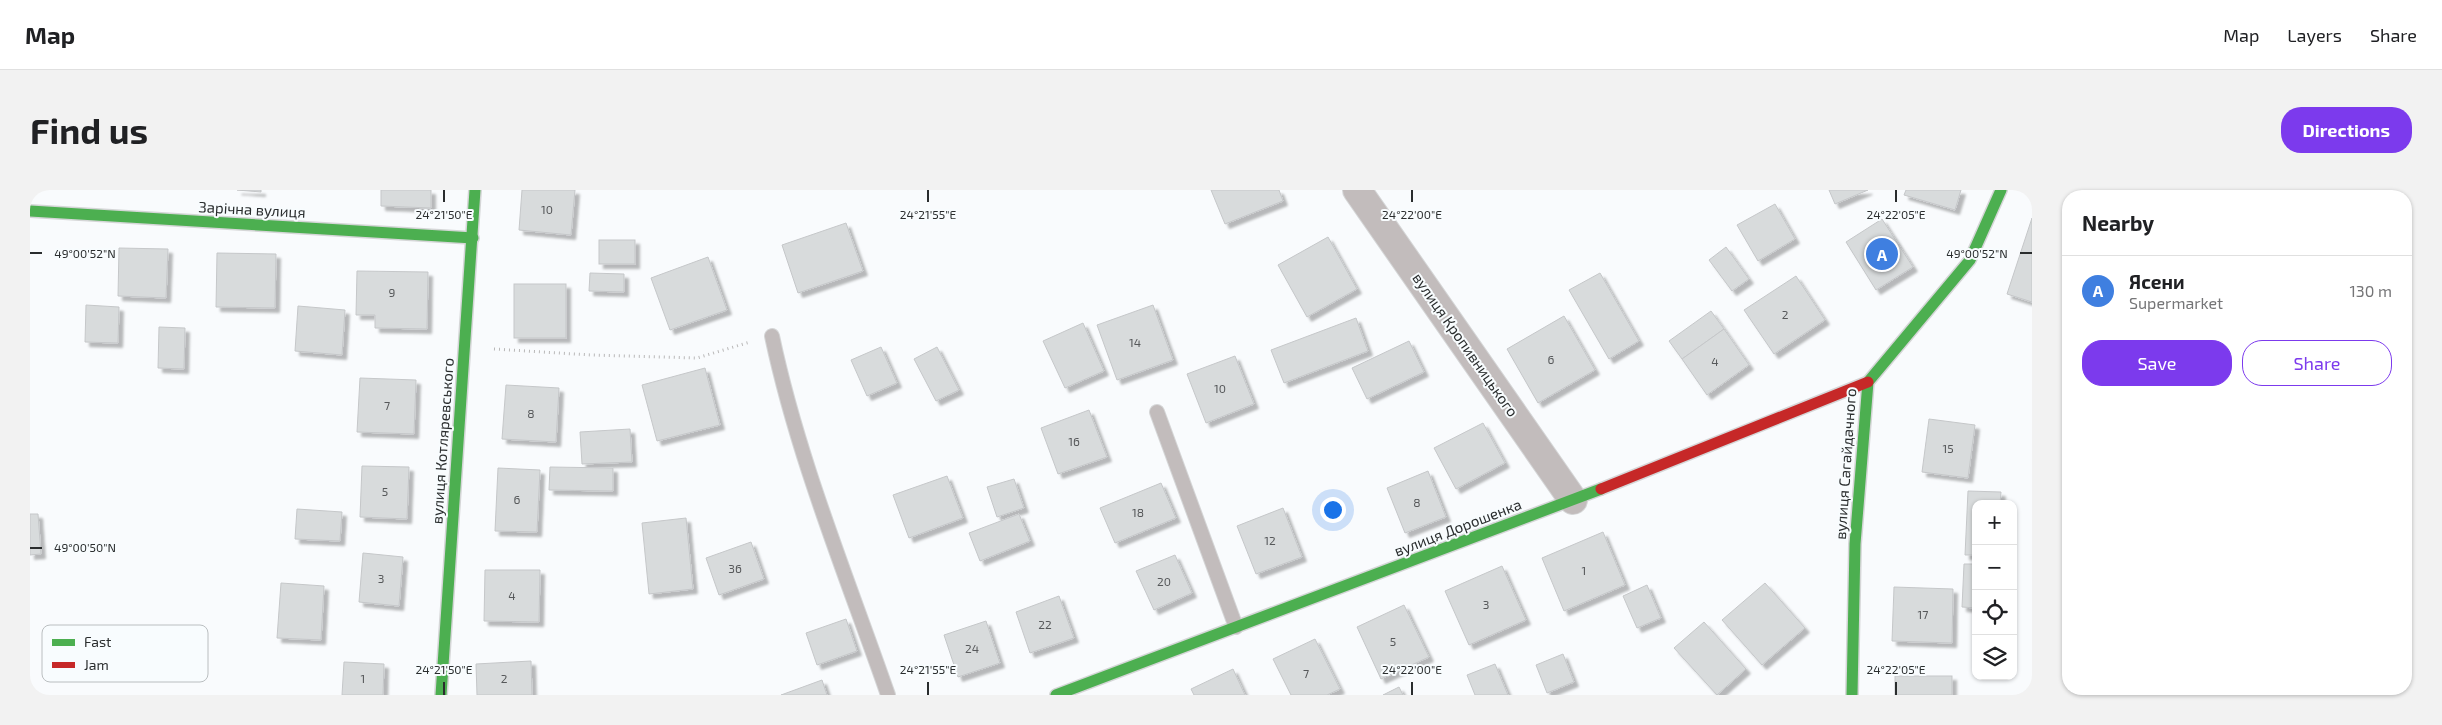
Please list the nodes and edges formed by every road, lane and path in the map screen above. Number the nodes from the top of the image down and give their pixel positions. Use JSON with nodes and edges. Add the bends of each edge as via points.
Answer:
{"nodes":[{"id":1,"x":475,"y":190,"type":"edge"},
{"id":2,"x":1358,"y":190,"type":"edge"},
{"id":3,"x":2001,"y":190,"type":"edge"},
{"id":4,"x":30,"y":210,"type":"edge"},
{"id":5,"x":473,"y":238,"type":"junction"},
{"id":6,"x":772,"y":336,"type":"joint"},
{"id":7,"x":464,"y":347,"type":"junction"},
{"id":8,"x":1868,"y":382,"type":"junction"},
{"id":9,"x":1157,"y":412,"type":"dead end"},
{"id":10,"x":1573,"y":500,"type":"junction"},
{"id":11,"x":1236,"y":627,"type":"junction"},
{"id":12,"x":441,"y":695,"type":"edge"},
{"id":13,"x":888,"y":695,"type":"edge"},
{"id":14,"x":1056,"y":695,"type":"edge"},
{"id":15,"x":1852,"y":695,"type":"edge"}],
"edges":[{"from":1,"to":5,"type":"street","name":"вулиця Котляревського"},
{"from":2,"to":10,"type":"street","name":"вулиця Кропивницького"},
{"from":3,"to":8,"type":"street","name":"вулиця Сагайдачного","via":[[1970,260]]},
{"from":4,"to":5,"type":"street","name":"Зарічна вулиця","via":[[50,214]]},
{"from":5,"to":7,"type":"street","name":"вулиця Котляревського"},
{"from":6,"to":7,"type":"path","via":[[697,358]]},
{"from":6,"to":13,"type":"lane","via":[[804,455]]},
{"from":7,"to":12,"type":"street","name":"вулиця Котляревського"},
{"from":8,"to":10,"type":"street","name":"вулиця Дорошенка"},
{"from":8,"to":15,"type":"street","name":"вулиця Сагайдачного","via":[[1855,544]]},
{"from":9,"to":11,"type":"lane"},
{"from":10,"to":11,"type":"street","name":"вулиця Дорошенка"},
{"from":11,"to":14,"type":"street","name":"вулиця Дорошенка"}]}
